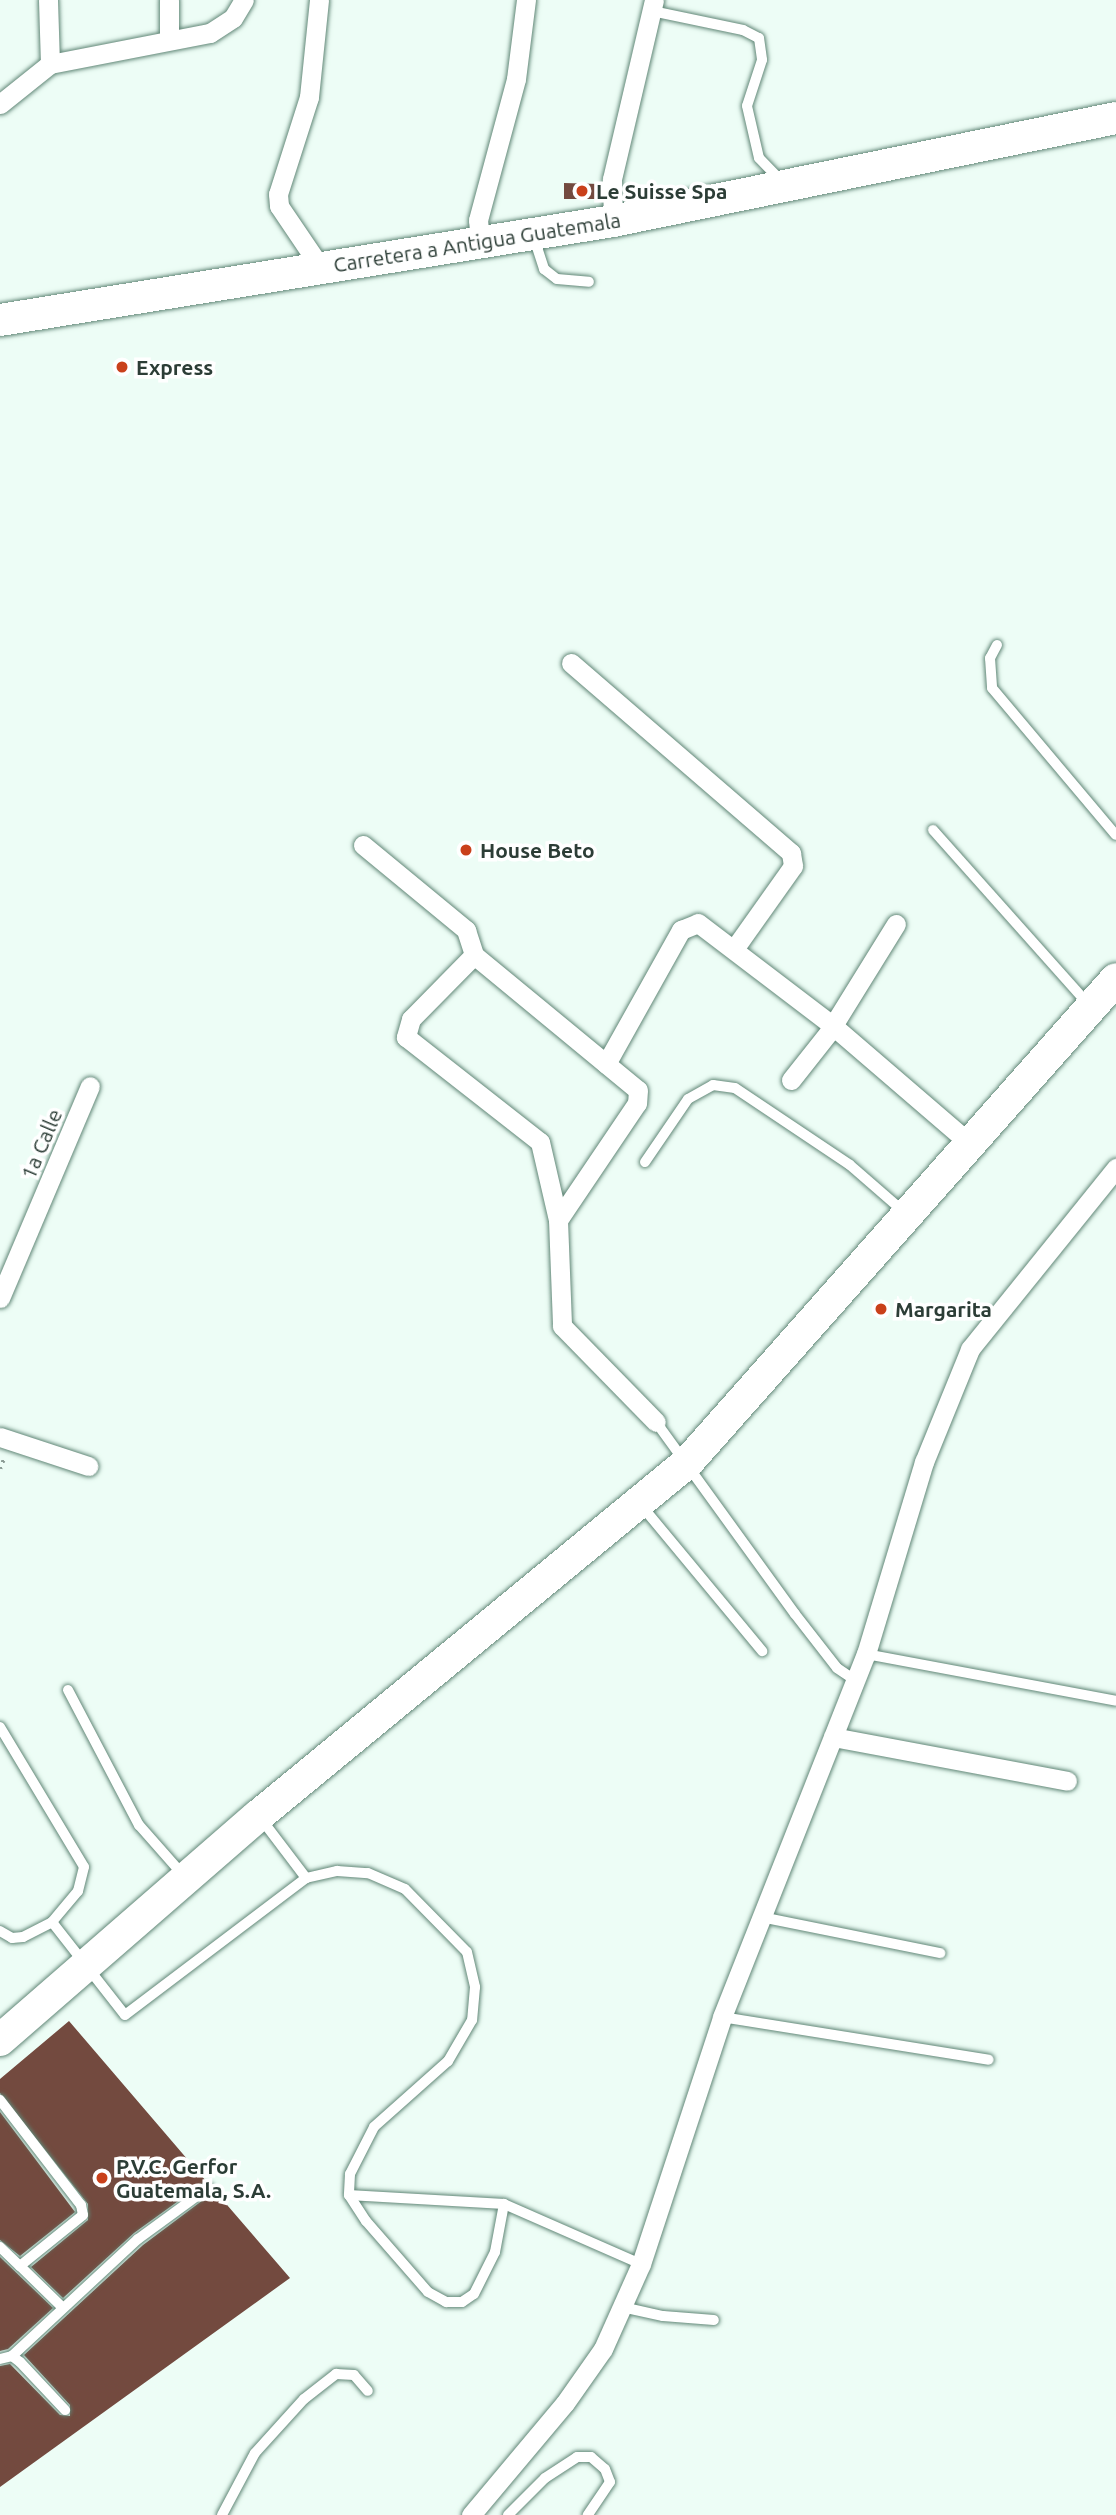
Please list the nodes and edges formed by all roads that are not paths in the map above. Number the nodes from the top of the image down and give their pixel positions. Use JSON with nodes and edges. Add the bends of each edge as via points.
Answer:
{"nodes":[{"id":1,"x":48,"y":0,"type":"edge"},
{"id":2,"x":169,"y":0,"type":"edge"},
{"id":3,"x":244,"y":0,"type":"edge"},
{"id":4,"x":319,"y":0,"type":"edge"},
{"id":5,"x":526,"y":0,"type":"edge"},
{"id":6,"x":653,"y":6,"type":"edge"},
{"id":7,"x":169,"y":38,"type":"junction"},
{"id":8,"x":50,"y":64,"type":"junction"},
{"id":9,"x":0,"y":104,"type":"edge"},
{"id":10,"x":1116,"y":118,"type":"edge"},
{"id":11,"x":785,"y":185,"type":"junction"},
{"id":12,"x":620,"y":219,"type":"junction"},
{"id":13,"x":533,"y":234,"type":"junction"},
{"id":14,"x":480,"y":242,"type":"junction"},
{"id":15,"x":321,"y":268,"type":"junction"},
{"id":16,"x":589,"y":282,"type":"dead end"},
{"id":17,"x":0,"y":320,"type":"edge"},
{"id":18,"x":996,"y":645,"type":"dead end"},
{"id":19,"x":570,"y":663,"type":"dead end"},
{"id":20,"x":933,"y":830,"type":"dead end"},
{"id":21,"x":1116,"y":835,"type":"edge"},
{"id":22,"x":363,"y":845,"type":"dead end"},
{"id":23,"x":896,"y":924,"type":"dead end"},
{"id":24,"x":734,"y":949,"type":"junction"},
{"id":25,"x":474,"y":955,"type":"junction"},
{"id":26,"x":1116,"y":979,"type":"edge"},
{"id":27,"x":1091,"y":1007,"type":"junction"},
{"id":28,"x":832,"y":1025,"type":"junction"},
{"id":29,"x":606,"y":1064,"type":"junction"},
{"id":30,"x":791,"y":1080,"type":"dead end"},
{"id":31,"x":90,"y":1086,"type":"dead end"},
{"id":32,"x":969,"y":1143,"type":"junction"},
{"id":33,"x":645,"y":1162,"type":"dead end"},
{"id":34,"x":1116,"y":1168,"type":"edge"},
{"id":35,"x":906,"y":1214,"type":"junction"},
{"id":36,"x":558,"y":1220,"type":"junction"},
{"id":37,"x":0,"y":1298,"type":"edge"},
{"id":38,"x":656,"y":1422,"type":"joint"},
{"id":39,"x":0,"y":1437,"type":"edge"},
{"id":40,"x":688,"y":1462,"type":"junction"},
{"id":41,"x":88,"y":1466,"type":"dead end"},
{"id":42,"x":640,"y":1505,"type":"junction"},
{"id":43,"x":762,"y":1651,"type":"dead end"},
{"id":44,"x":866,"y":1654,"type":"junction"},
{"id":45,"x":856,"y":1681,"type":"junction"},
{"id":46,"x":68,"y":1690,"type":"dead end"},
{"id":47,"x":1116,"y":1701,"type":"edge"},
{"id":48,"x":0,"y":1727,"type":"edge"},
{"id":49,"x":834,"y":1737,"type":"junction"},
{"id":50,"x":1067,"y":1781,"type":"dead end"},
{"id":51,"x":258,"y":1816,"type":"junction"},
{"id":52,"x":306,"y":1878,"type":"junction"},
{"id":53,"x":186,"y":1879,"type":"junction"},
{"id":54,"x":761,"y":1917,"type":"junction"},
{"id":55,"x":52,"y":1922,"type":"junction"},
{"id":56,"x":0,"y":1931,"type":"edge"},
{"id":57,"x":940,"y":1953,"type":"dead end"},
{"id":58,"x":87,"y":1965,"type":"junction"},
{"id":59,"x":722,"y":2017,"type":"junction"},
{"id":60,"x":0,"y":2040,"type":"edge"},
{"id":61,"x":989,"y":2060,"type":"dead end"},
{"id":62,"x":0,"y":2100,"type":"edge"},
{"id":63,"x":208,"y":2188,"type":"dead end"},
{"id":64,"x":349,"y":2195,"type":"junction"},
{"id":65,"x":504,"y":2204,"type":"junction"},
{"id":66,"x":0,"y":2247,"type":"edge"},
{"id":67,"x":641,"y":2264,"type":"junction"},
{"id":68,"x":20,"y":2266,"type":"junction"},
{"id":69,"x":622,"y":2307,"type":"junction"},
{"id":70,"x":63,"y":2308,"type":"junction"},
{"id":71,"x":714,"y":2320,"type":"dead end"},
{"id":72,"x":12,"y":2356,"type":"junction"},
{"id":73,"x":0,"y":2359,"type":"edge"},
{"id":74,"x":368,"y":2391,"type":"dead end"},
{"id":75,"x":65,"y":2410,"type":"dead end"},
{"id":76,"x":222,"y":2515,"type":"edge"},
{"id":77,"x":471,"y":2515,"type":"edge"},
{"id":78,"x":508,"y":2515,"type":"edge"},
{"id":79,"x":589,"y":2515,"type":"edge"}],
"edges":[{"from":1,"to":8,"type":"street"},
{"from":2,"to":7,"type":"street"},
{"from":3,"to":7,"type":"street","via":[[219,29]]},
{"from":4,"to":15,"type":"street","via":[[309,97],[278,194],[279,206]]},
{"from":5,"to":14,"type":"street","via":[[516,79],[478,220]]},
{"from":6,"to":11,"type":"lane","via":[[759,38],[762,60],[747,106],[751,129],[759,158]]},
{"from":6,"to":12,"type":"street","via":[[616,176]]},
{"from":7,"to":8,"type":"street"},
{"from":8,"to":9,"type":"street"},
{"from":10,"to":11,"type":"main road","name":"Carretera a Antigua Guatemala"},
{"from":11,"to":12,"type":"main road","name":"Carretera a Antigua Guatemala"},
{"from":12,"to":13,"type":"main road","name":"Carretera a Antigua Guatemala"},
{"from":13,"to":14,"type":"main road","name":"Carretera a Antigua Guatemala"},
{"from":13,"to":16,"type":"lane","via":[[544,269],[557,279]]},
{"from":14,"to":15,"type":"main road","name":"Carretera a Antigua Guatemala"},
{"from":15,"to":17,"type":"main road","name":"Carretera a Antigua Guatemala"},
{"from":18,"to":21,"type":"lane","via":[[990,658],[992,688]]},
{"from":19,"to":24,"type":"street","via":[[791,853],[793,866]]},
{"from":20,"to":27,"type":"lane"},
{"from":22,"to":25,"type":"street","via":[[466,930]]},
{"from":23,"to":28,"type":"street"},
{"from":24,"to":28,"type":"street"},
{"from":24,"to":29,"type":"street","via":[[698,923],[681,930]]},
{"from":25,"to":29,"type":"street"},
{"from":25,"to":36,"type":"street","via":[[411,1020],[406,1037],[540,1142]]},
{"from":26,"to":27,"type":"main road"},
{"from":27,"to":32,"type":"main road"},
{"from":28,"to":30,"type":"street"},
{"from":28,"to":32,"type":"street"},
{"from":29,"to":36,"type":"street","via":[[638,1090],[637,1103]]},
{"from":31,"to":37,"type":"street","name":"1a Calle"},
{"from":32,"to":35,"type":"main road"},
{"from":33,"to":35,"type":"lane","via":[[688,1099],[713,1085],[735,1088],[850,1165]]},
{"from":34,"to":44,"type":"street","via":[[970,1349],[924,1462]]},
{"from":35,"to":40,"type":"main road"},
{"from":36,"to":38,"type":"street","via":[[562,1326]]},
{"from":38,"to":40,"type":"lane"},
{"from":39,"to":41,"type":"street"},
{"from":40,"to":42,"type":"main road"},
{"from":40,"to":45,"type":"lane","via":[[812,1636],[837,1668]]},
{"from":42,"to":43,"type":"lane"},
{"from":42,"to":51,"type":"main road"},
{"from":44,"to":45,"type":"street"},
{"from":44,"to":47,"type":"lane"},
{"from":45,"to":49,"type":"street"},
{"from":46,"to":53,"type":"lane","via":[[139,1825]]},
{"from":48,"to":55,"type":"lane","via":[[84,1867],[78,1891]]},
{"from":49,"to":50,"type":"street"},
{"from":49,"to":54,"type":"street"},
{"from":51,"to":52,"type":"lane"},
{"from":51,"to":53,"type":"main road"},
{"from":52,"to":58,"type":"lane","via":[[128,2015],[122,2014]]},
{"from":52,"to":64,"type":"lane","via":[[337,1871],[368,1873],[405,1889],[467,1952],[475,1987],[472,2020],[448,2061],[403,2096],[374,2127],[350,2174]]},
{"from":53,"to":58,"type":"main road"},
{"from":54,"to":57,"type":"lane"},
{"from":54,"to":59,"type":"street"},
{"from":55,"to":56,"type":"lane","via":[[23,1937],[12,1938]]},
{"from":55,"to":58,"type":"lane"},
{"from":58,"to":60,"type":"main road"},
{"from":59,"to":61,"type":"lane"},
{"from":59,"to":67,"type":"street"},
{"from":62,"to":68,"type":"lane","via":[[83,2210]]},
{"from":63,"to":70,"type":"lane","via":[[138,2239]]},
{"from":64,"to":65,"type":"lane"},
{"from":64,"to":65,"type":"lane","via":[[428,2292],[446,2302],[462,2302],[474,2294],[495,2252]]},
{"from":65,"to":67,"type":"lane"},
{"from":66,"to":68,"type":"lane"},
{"from":67,"to":69,"type":"street"},
{"from":68,"to":70,"type":"lane"},
{"from":69,"to":71,"type":"lane"},
{"from":69,"to":77,"type":"street","via":[[603,2349],[565,2403]]},
{"from":70,"to":72,"type":"lane"},
{"from":72,"to":73,"type":"lane"},
{"from":72,"to":75,"type":"lane"},
{"from":74,"to":76,"type":"lane","via":[[354,2375],[336,2374],[304,2399],[255,2454]]},
{"from":78,"to":79,"type":"lane","via":[[545,2478],[577,2458],[591,2458],[605,2469],[610,2482]]}]}
